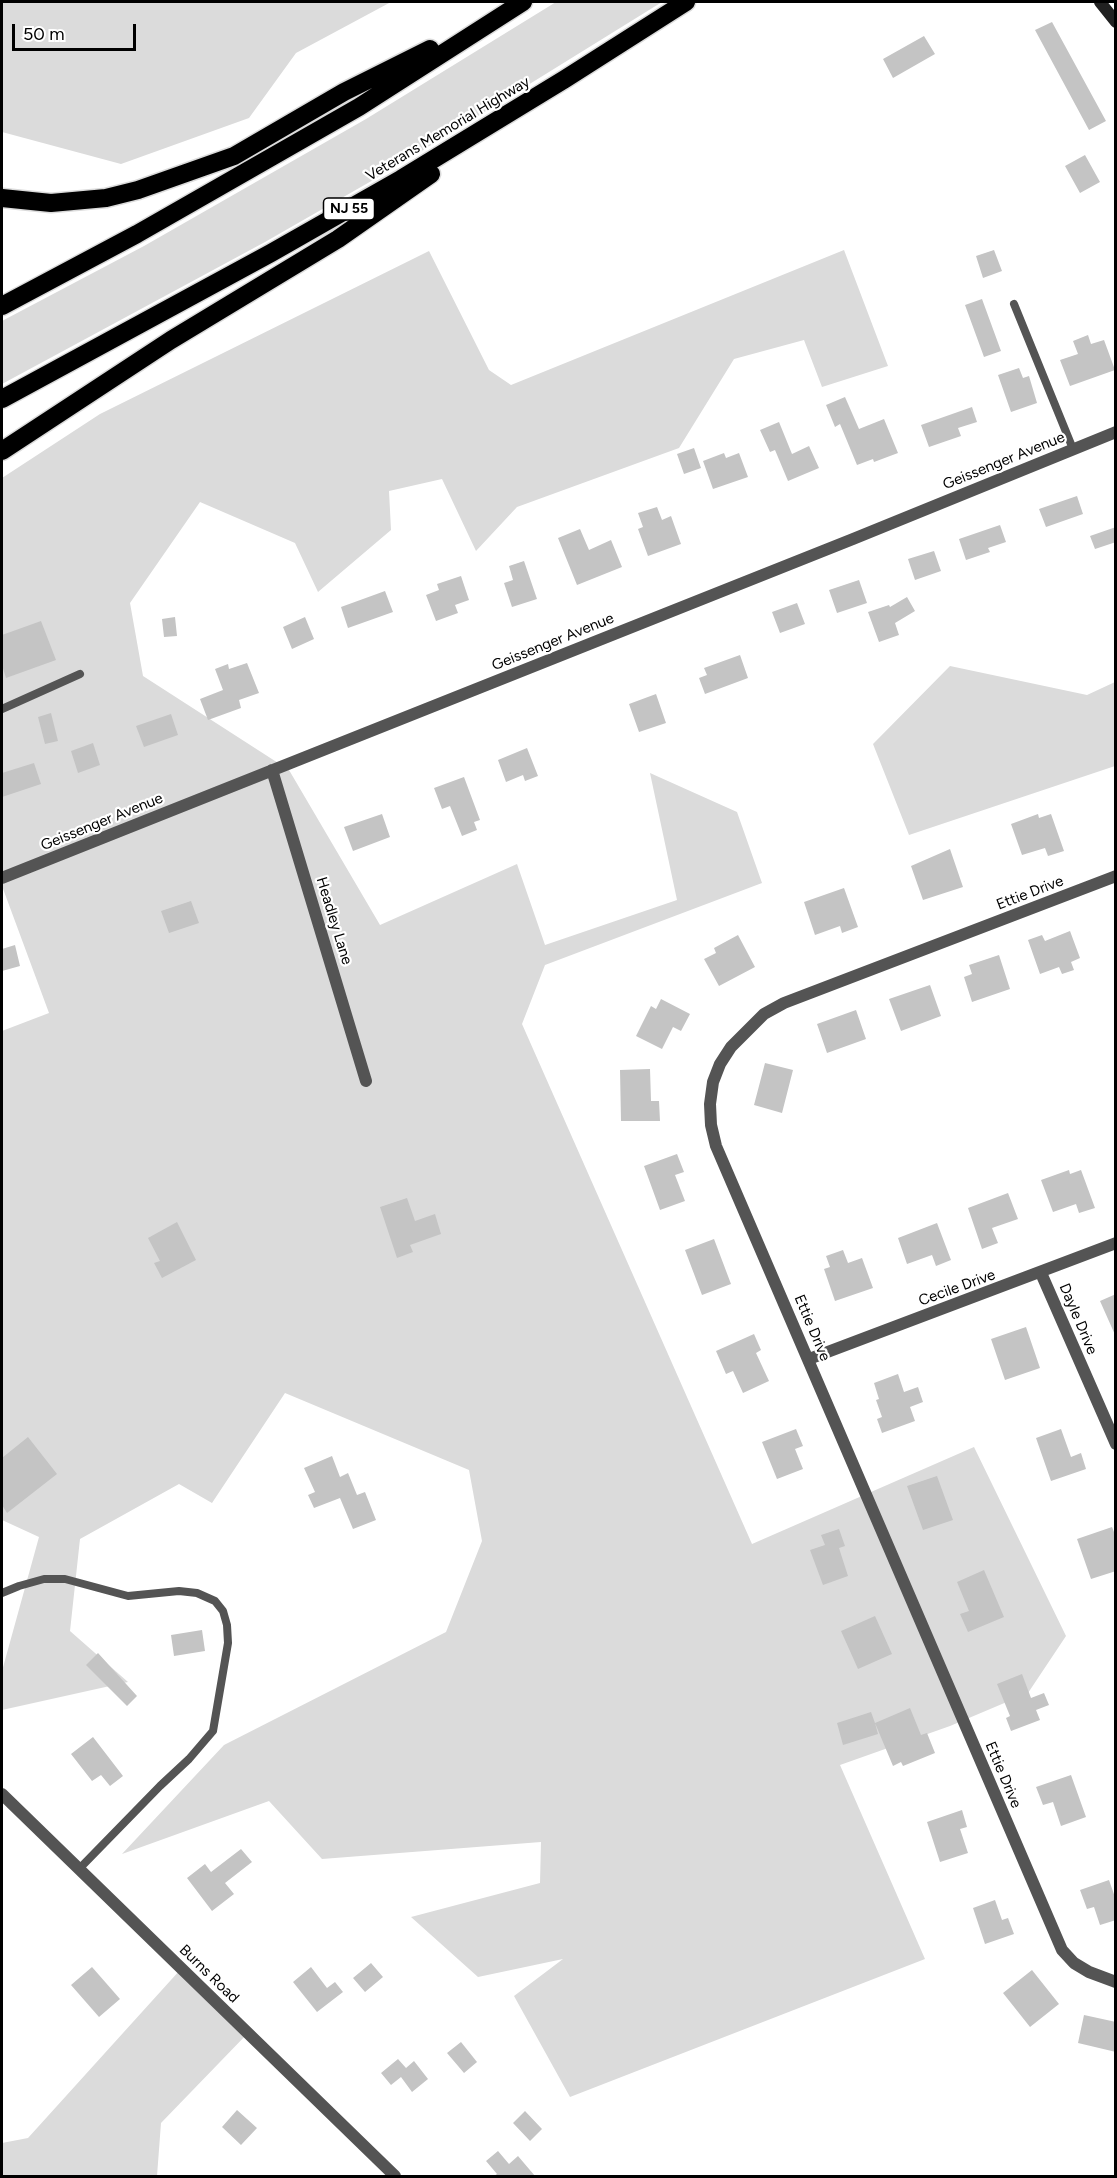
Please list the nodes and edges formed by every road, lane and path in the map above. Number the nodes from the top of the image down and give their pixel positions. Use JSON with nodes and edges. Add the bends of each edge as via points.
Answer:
{"nodes":[{"id":1,"x":686,"y":2,"type":"edge"},
{"id":2,"x":1100,"y":2,"type":"edge"},
{"id":3,"x":519,"y":4,"type":"edge"},
{"id":4,"x":1115,"y":20,"type":"edge"},
{"id":5,"x":565,"y":79,"type":"junction"},
{"id":6,"x":2,"y":198,"type":"edge"},
{"id":7,"x":1014,"y":304,"type":"dead end"},
{"id":8,"x":2,"y":306,"type":"edge"},
{"id":9,"x":2,"y":399,"type":"edge"},
{"id":10,"x":1116,"y":432,"type":"edge"},
{"id":11,"x":1073,"y":449,"type":"junction"},
{"id":12,"x":2,"y":451,"type":"edge"},
{"id":13,"x":80,"y":675,"type":"dead end"},
{"id":14,"x":2,"y":709,"type":"edge"},
{"id":15,"x":272,"y":770,"type":"junction"},
{"id":16,"x":1116,"y":876,"type":"edge"},
{"id":17,"x":2,"y":878,"type":"edge"},
{"id":18,"x":366,"y":1081,"type":"dead end"},
{"id":19,"x":1116,"y":1243,"type":"edge"},
{"id":20,"x":1041,"y":1273,"type":"junction"},
{"id":21,"x":809,"y":1359,"type":"junction"},
{"id":22,"x":1116,"y":1444,"type":"edge"},
{"id":23,"x":2,"y":1593,"type":"edge"},
{"id":24,"x":2,"y":1794,"type":"edge"},
{"id":25,"x":79,"y":1869,"type":"junction"},
{"id":26,"x":1116,"y":1982,"type":"edge"},
{"id":27,"x":388,"y":2175,"type":"edge"}],
"edges":[{"from":1,"to":5,"type":"highway","name":"Veterans Memorial Highway","number":"NJ 55"},
{"from":2,"to":4,"type":"street"},
{"from":3,"to":6,"type":"highway","via":[[344,92],[234,156],[106,198],[51,203]]},
{"from":3,"to":8,"type":"highway","via":[[359,107],[138,234]]},
{"from":5,"to":9,"type":"highway","name":"Veterans Memorial Highway","number":"NJ 55","via":[[281,248]]},
{"from":5,"to":12,"type":"highway","via":[[338,239],[171,340]]},
{"from":7,"to":11,"type":"lane"},
{"from":10,"to":11,"type":"street","name":"Geissenger Avenue"},
{"from":11,"to":15,"type":"street","name":"Geissenger Avenue"},
{"from":13,"to":14,"type":"lane"},
{"from":15,"to":17,"type":"street","name":"Geissenger Avenue"},
{"from":15,"to":18,"type":"street","name":"Headley Lane"},
{"from":16,"to":21,"type":"street","name":"Ettie Drive","via":[[784,1003],[764,1014],[720,1064],[710,1104],[716,1146]]},
{"from":19,"to":20,"type":"street","name":"Cecile Drive"},
{"from":20,"to":21,"type":"street","name":"Cecile Drive"},
{"from":20,"to":22,"type":"street","name":"Dayle Drive"},
{"from":21,"to":26,"type":"street","name":"Ettie Drive","via":[[1062,1950],[1089,1972]]},
{"from":23,"to":25,"type":"lane","via":[[44,1580],[65,1579],[128,1596],[197,1593],[215,1601],[227,1625],[228,1643],[213,1731]]},
{"from":24,"to":25,"type":"street","name":"Burns Road"},
{"from":25,"to":27,"type":"street","name":"Burns Road"}]}
